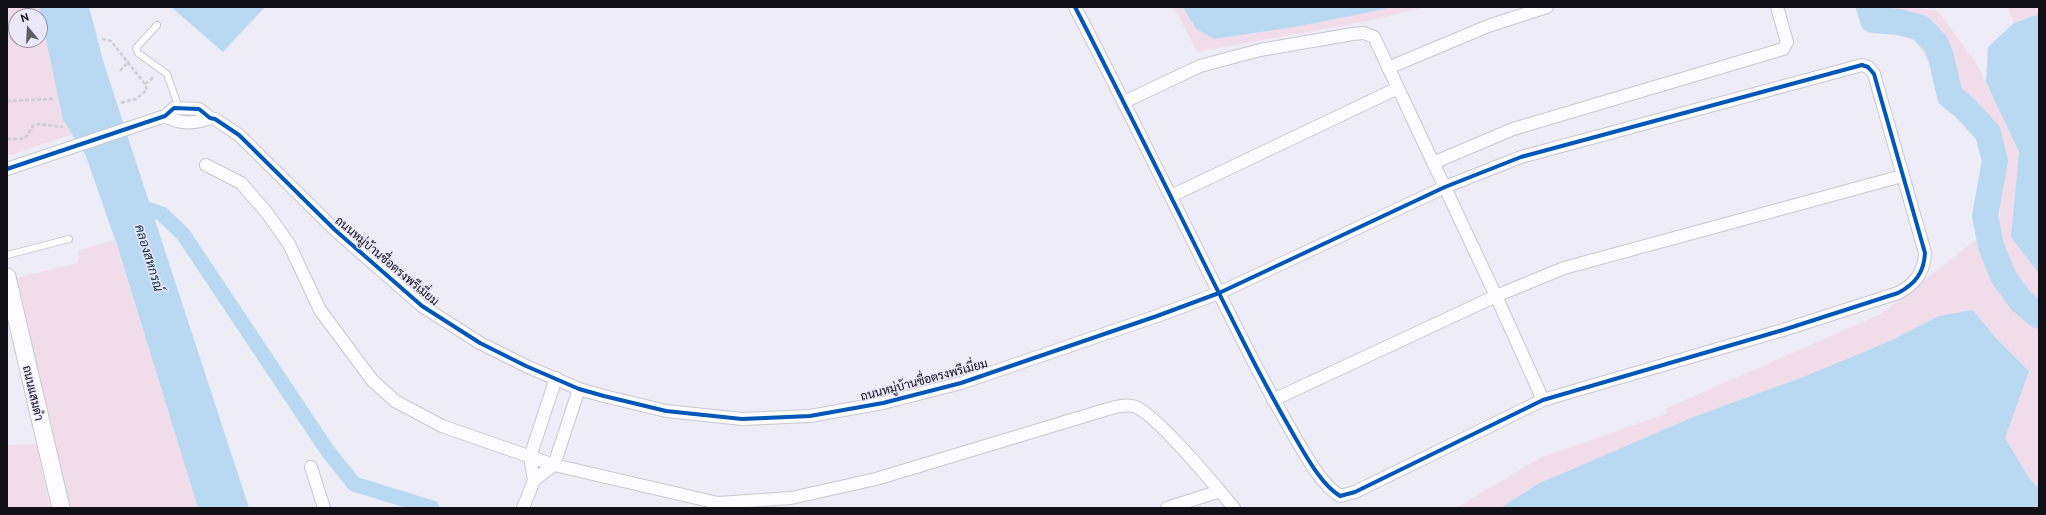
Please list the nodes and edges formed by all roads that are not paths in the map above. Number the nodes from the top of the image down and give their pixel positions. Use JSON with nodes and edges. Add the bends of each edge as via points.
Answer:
{"nodes":[{"id":1,"x":1075,"y":7,"type":"edge"},
{"id":2,"x":1548,"y":7,"type":"edge"},
{"id":3,"x":1777,"y":7,"type":"edge"},
{"id":4,"x":157,"y":25,"type":"dead end"},
{"id":5,"x":1388,"y":68,"type":"junction"},
{"id":6,"x":1398,"y":88,"type":"junction"},
{"id":7,"x":1124,"y":102,"type":"junction"},
{"id":8,"x":179,"y":108,"type":"junction"},
{"id":9,"x":165,"y":116,"type":"junction"},
{"id":10,"x":210,"y":118,"type":"junction"},
{"id":11,"x":1433,"y":163,"type":"junction"},
{"id":12,"x":206,"y":165,"type":"dead end"},
{"id":13,"x":7,"y":169,"type":"edge"},
{"id":14,"x":1902,"y":176,"type":"junction"},
{"id":15,"x":1445,"y":187,"type":"junction"},
{"id":16,"x":1171,"y":196,"type":"junction"},
{"id":17,"x":69,"y":239,"type":"dead end"},
{"id":18,"x":7,"y":255,"type":"edge"},
{"id":19,"x":8,"y":283,"type":"edge"},
{"id":20,"x":1219,"y":293,"type":"junction"},
{"id":21,"x":1496,"y":296,"type":"junction"},
{"id":22,"x":556,"y":378,"type":"junction"},
{"id":23,"x":579,"y":389,"type":"junction"},
{"id":24,"x":1273,"y":400,"type":"junction"},
{"id":25,"x":1543,"y":400,"type":"junction"},
{"id":26,"x":530,"y":457,"type":"junction"},
{"id":27,"x":554,"y":465,"type":"junction"},
{"id":28,"x":311,"y":467,"type":"dead end"},
{"id":29,"x":534,"y":480,"type":"junction"},
{"id":30,"x":1220,"y":491,"type":"junction"},
{"id":31,"x":791,"y":498,"type":"junction"},
{"id":32,"x":524,"y":506,"type":"edge"},
{"id":33,"x":721,"y":506,"type":"edge"},
{"id":34,"x":61,"y":508,"type":"edge"},
{"id":35,"x":324,"y":508,"type":"edge"},
{"id":36,"x":772,"y":508,"type":"edge"},
{"id":37,"x":1167,"y":508,"type":"edge"},
{"id":38,"x":1234,"y":508,"type":"edge"}],
"edges":[{"from":1,"to":7,"type":"street"},
{"from":2,"to":5,"type":"street","via":[[1494,24]]},
{"from":3,"to":11,"type":"street","via":[[1787,42],[1783,49],[1520,127]]},
{"from":4,"to":8,"type":"lane","via":[[136,48],[138,53],[166,74]]},
{"from":5,"to":6,"type":"street"},
{"from":5,"to":7,"type":"street","via":[[1374,37],[1364,33],[1353,34],[1260,50],[1200,66]]},
{"from":6,"to":11,"type":"street"},
{"from":6,"to":16,"type":"street"},
{"from":7,"to":16,"type":"street"},
{"from":8,"to":9,"type":"street","via":[[174,108]]},
{"from":8,"to":10,"type":"street","name":"ถนนหมู่บ้านซื่อตรงพรีเมี่ยม","via":[[199,109]]},
{"from":9,"to":10,"type":"street","via":[[174,121],[198,123]]},
{"from":9,"to":13,"type":"street"},
{"from":10,"to":22,"type":"street","name":"ถนนหมู่บ้านซื่อตรงพรีเมี่ยม","via":[[238,135],[335,230],[422,306],[480,343]]},
{"from":11,"to":15,"type":"street"},
{"from":12,"to":26,"type":"street","via":[[241,183],[267,213],[289,244],[320,310],[372,380],[389,396],[442,426]]},
{"from":14,"to":15,"type":"street","name":"ถนนหมู่บ้านซื่อตรงพรีเมี่ยม","via":[[1874,74],[1862,65],[1521,157]]},
{"from":14,"to":21,"type":"street","via":[[1589,261],[1543,276]]},
{"from":14,"to":25,"type":"street","via":[[1925,253],[1922,271],[1910,286],[1898,293],[1783,330]]},
{"from":15,"to":20,"type":"street","name":"ถนนหมู่บ้านซื่อตรงพรีเมี่ยม"},
{"from":15,"to":21,"type":"street"},
{"from":16,"to":20,"type":"street"},
{"from":17,"to":18,"type":"lane"},
{"from":19,"to":34,"type":"street","name":"ถนนแสมดำ"},
{"from":20,"to":23,"type":"street","name":"ถนนหมู่บ้านซื่อตรงพรีเมี่ยม","via":[[961,383],[883,403],[810,416],[742,419],[666,410]]},
{"from":20,"to":24,"type":"street"},
{"from":21,"to":24,"type":"street"},
{"from":21,"to":25,"type":"street"},
{"from":22,"to":23,"type":"street","name":"ถนนหมู่บ้านซื่อตรงพรีเมี่ยม"},
{"from":22,"to":26,"type":"street"},
{"from":23,"to":27,"type":"street"},
{"from":24,"to":25,"type":"street","via":[[1309,461],[1329,487],[1340,496],[1355,492]]},
{"from":26,"to":27,"type":"street"},
{"from":26,"to":29,"type":"street"},
{"from":27,"to":29,"type":"street"},
{"from":27,"to":33,"type":"street"},
{"from":28,"to":35,"type":"street"},
{"from":29,"to":32,"type":"street"},
{"from":30,"to":31,"type":"street","via":[[1149,416],[1134,406],[1123,405],[876,479]]},
{"from":30,"to":37,"type":"street"},
{"from":30,"to":38,"type":"street"},
{"from":31,"to":33,"type":"street"},
{"from":31,"to":36,"type":"street"}]}
